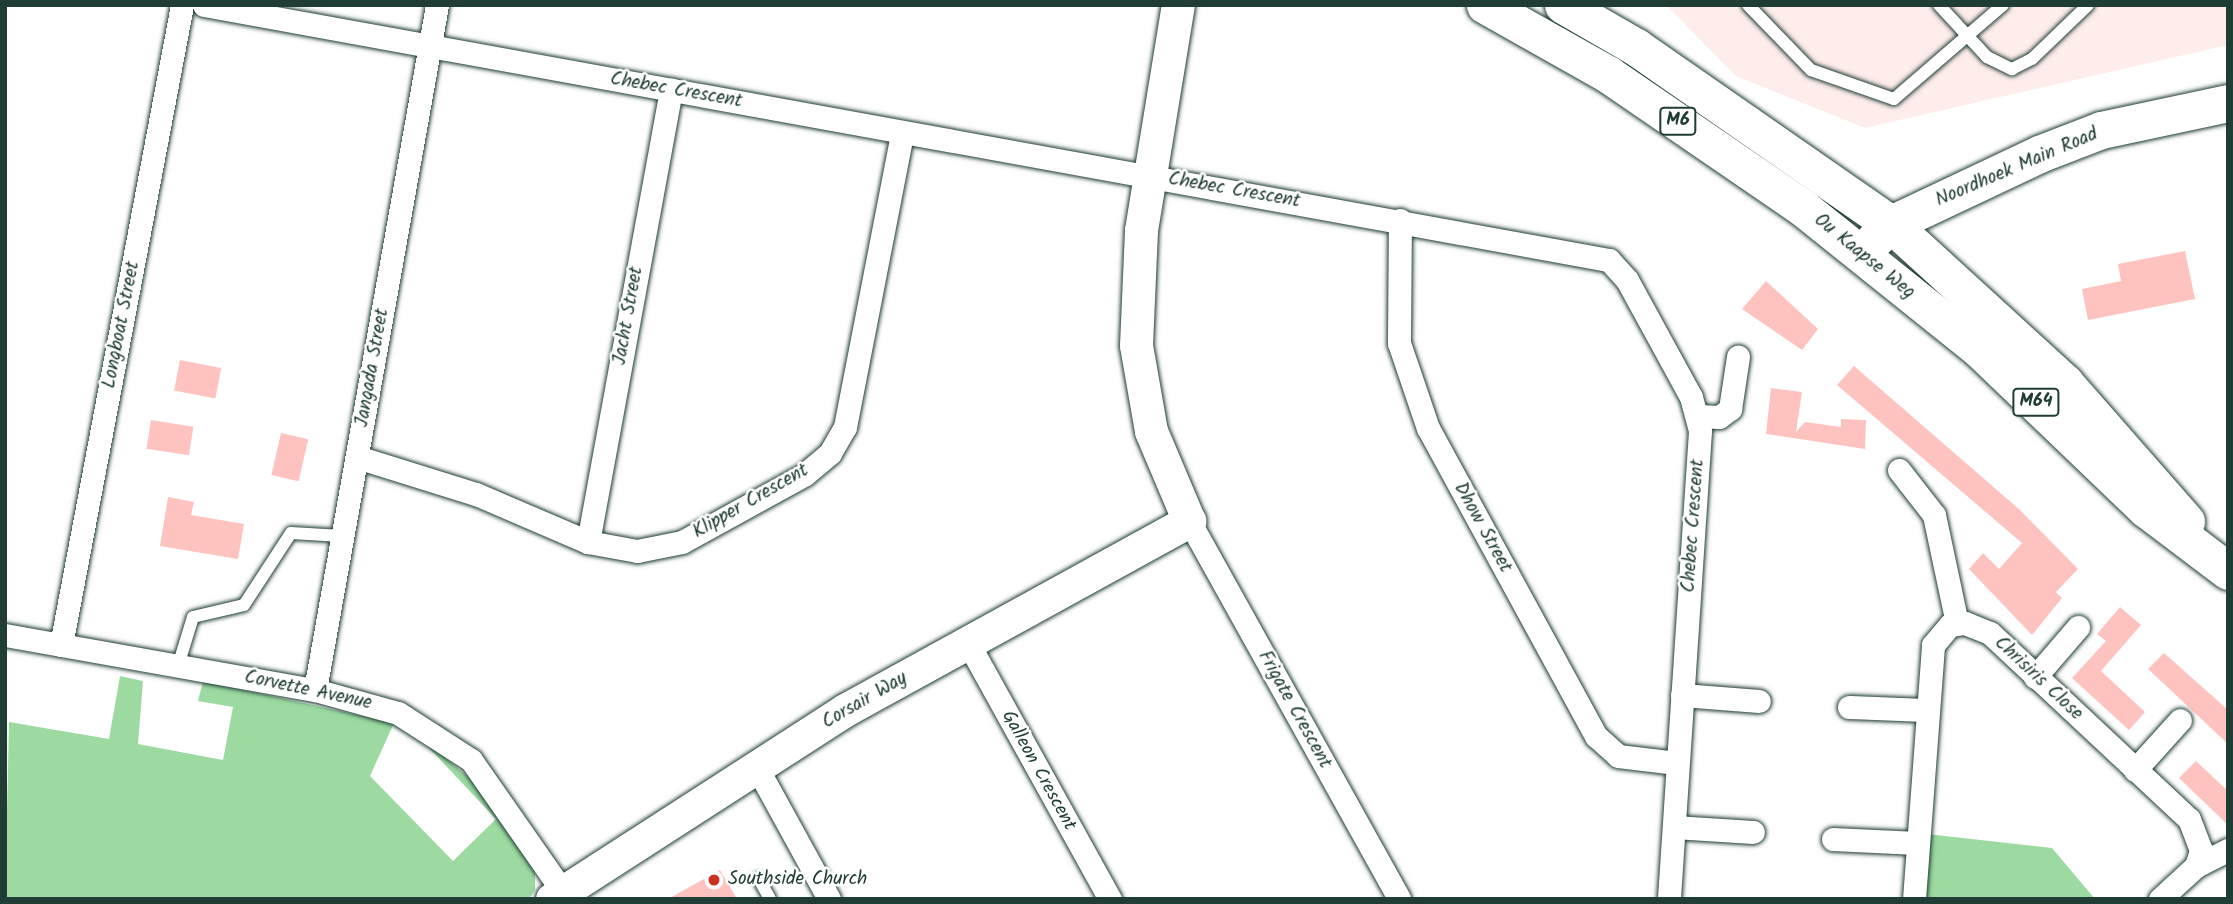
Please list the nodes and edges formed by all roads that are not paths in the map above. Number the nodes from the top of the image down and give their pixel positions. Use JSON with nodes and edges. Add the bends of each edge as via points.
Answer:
{"nodes":[{"id":1,"x":182,"y":5,"type":"edge"},
{"id":2,"x":204,"y":5,"type":"edge"},
{"id":3,"x":437,"y":5,"type":"edge"},
{"id":4,"x":1178,"y":5,"type":"edge"},
{"id":5,"x":1200,"y":5,"type":"edge"},
{"id":6,"x":1485,"y":5,"type":"edge"},
{"id":7,"x":1563,"y":5,"type":"edge"},
{"id":8,"x":1748,"y":5,"type":"edge"},
{"id":9,"x":1939,"y":5,"type":"edge"},
{"id":10,"x":2003,"y":5,"type":"edge"},
{"id":11,"x":2088,"y":5,"type":"edge"},
{"id":12,"x":1969,"y":37,"type":"junction"},
{"id":13,"x":430,"y":46,"type":"junction"},
{"id":14,"x":671,"y":90,"type":"junction"},
{"id":15,"x":2228,"y":103,"type":"edge"},
{"id":16,"x":902,"y":133,"type":"junction"},
{"id":17,"x":1153,"y":168,"type":"junction"},
{"id":18,"x":1400,"y":220,"type":"junction"},
{"id":19,"x":1891,"y":224,"type":"junction"},
{"id":20,"x":1861,"y":253,"type":"junction"},
{"id":21,"x":1738,"y":357,"type":"dead end"},
{"id":22,"x":1698,"y":416,"type":"junction"},
{"id":23,"x":357,"y":457,"type":"junction"},
{"id":24,"x":1899,"y":470,"type":"dead end"},
{"id":25,"x":1189,"y":522,"type":"junction"},
{"id":26,"x":342,"y":536,"type":"junction"},
{"id":27,"x":588,"y":542,"type":"junction"},
{"id":28,"x":2218,"y":562,"type":"edge"},
{"id":29,"x":1957,"y":623,"type":"junction"},
{"id":30,"x":2078,"y":627,"type":"dead end"},
{"id":31,"x":5,"y":635,"type":"edge"},
{"id":32,"x":968,"y":643,"type":"junction"},
{"id":33,"x":61,"y":645,"type":"junction"},
{"id":34,"x":178,"y":666,"type":"junction"},
{"id":35,"x":2035,"y":677,"type":"junction"},
{"id":36,"x":314,"y":690,"type":"junction"},
{"id":37,"x":1682,"y":695,"type":"junction"},
{"id":38,"x":1759,"y":701,"type":"dead end"},
{"id":39,"x":1849,"y":707,"type":"dead end"},
{"id":40,"x":1926,"y":710,"type":"junction"},
{"id":41,"x":2180,"y":720,"type":"dead end"},
{"id":42,"x":1678,"y":763,"type":"junction"},
{"id":43,"x":756,"y":766,"type":"junction"},
{"id":44,"x":2135,"y":770,"type":"junction"},
{"id":45,"x":1674,"y":827,"type":"junction"},
{"id":46,"x":1753,"y":832,"type":"dead end"},
{"id":47,"x":1833,"y":839,"type":"dead end"},
{"id":48,"x":1917,"y":843,"type":"junction"},
{"id":49,"x":2228,"y":850,"type":"edge"},
{"id":50,"x":2196,"y":866,"type":"junction"},
{"id":51,"x":759,"y":879,"type":"dead end"},
{"id":52,"x":561,"y":896,"type":"edge"},
{"id":53,"x":770,"y":899,"type":"edge"},
{"id":54,"x":829,"y":899,"type":"edge"},
{"id":55,"x":1110,"y":899,"type":"edge"},
{"id":56,"x":1399,"y":899,"type":"edge"},
{"id":57,"x":1669,"y":899,"type":"edge"},
{"id":58,"x":1914,"y":899,"type":"edge"},
{"id":59,"x":2160,"y":899,"type":"edge"}],
"edges":[{"from":1,"to":33,"type":"street","name":"Longboat Street"},
{"from":2,"to":13,"type":"street","name":"Chebec Crescent"},
{"from":3,"to":13,"type":"street","name":"Jangada Street"},
{"from":4,"to":17,"type":"street"},
{"from":5,"to":17,"type":"street","via":[[1179,105]]},
{"from":6,"to":20,"type":"main road","name":"Ou Kaapse Weg","number":"M6","via":[[1609,75]]},
{"from":7,"to":19,"type":"main road","name":"Ou Kaapse Weg","number":"M6","via":[[1688,82]]},
{"from":8,"to":12,"type":"lane","via":[[1811,70],[1875,98],[1907,94]]},
{"from":9,"to":12,"type":"lane"},
{"from":10,"to":12,"type":"lane"},
{"from":11,"to":12,"type":"lane","via":[[2022,66],[1998,64]]},
{"from":13,"to":14,"type":"street","name":"Chebec Crescent"},
{"from":13,"to":23,"type":"street","name":"Jangada Street"},
{"from":14,"to":16,"type":"street","name":"Chebec Crescent"},
{"from":14,"to":27,"type":"street","name":"Jacht Street"},
{"from":15,"to":19,"type":"main road","name":"Noordhoek Main Road","via":[[2101,131]]},
{"from":16,"to":17,"type":"street","name":"Chebec Crescent"},
{"from":16,"to":27,"type":"street","name":"Klipper Crescent","via":[[852,398],[830,453],[804,475],[682,542],[637,551]]},
{"from":17,"to":18,"type":"street","name":"Chebec Crescent"},
{"from":17,"to":25,"type":"street","via":[[1134,283],[1136,345],[1151,431]]},
{"from":18,"to":22,"type":"street","name":"Chebec Crescent","via":[[1609,260],[1627,280]]},
{"from":18,"to":42,"type":"street","name":"Dhow Street","via":[[1399,342],[1428,428],[1596,736],[1618,756]]},
{"from":19,"to":20,"type":"main road","name":"Noordhoek Main Road"},
{"from":19,"to":28,"type":"main road","name":"Ou Kaapse Weg","number":"M64","via":[[2065,383],[2162,489]]},
{"from":20,"to":28,"type":"main road","name":"Ou Kaapse Weg","number":"M64","via":[[1979,349],[2146,509]]},
{"from":21,"to":22,"type":"street","via":[[1730,409],[1719,417]]},
{"from":22,"to":37,"type":"street","name":"Chebec Crescent"},
{"from":23,"to":26,"type":"street","name":"Jangada Street"},
{"from":23,"to":27,"type":"street","name":"Klipper Crescent","via":[[476,494]]},
{"from":24,"to":29,"type":"street","via":[[1934,515]]},
{"from":25,"to":32,"type":"street","name":"Corsair Way"},
{"from":25,"to":56,"type":"street","name":"Frigate Crescent"},
{"from":26,"to":34,"type":"lane","via":[[291,533],[248,600],[193,617]]},
{"from":26,"to":36,"type":"street","name":"Jangada Street"},
{"from":29,"to":35,"type":"street","name":"Chrisiris Close","via":[[1990,633]]},
{"from":29,"to":40,"type":"street","via":[[1933,645]]},
{"from":30,"to":35,"type":"street"},
{"from":31,"to":33,"type":"street","name":"Corvette Avenue"},
{"from":32,"to":43,"type":"street","name":"Corsair Way"},
{"from":32,"to":55,"type":"street","name":"Galleon Crescent"},
{"from":33,"to":34,"type":"street","name":"Corvette Avenue"},
{"from":34,"to":36,"type":"street","name":"Corvette Avenue"},
{"from":35,"to":44,"type":"street","name":"Chrisiris Close"},
{"from":36,"to":52,"type":"street","name":"Corvette Avenue","via":[[398,713],[471,760]]},
{"from":37,"to":38,"type":"street"},
{"from":37,"to":42,"type":"street","name":"Chebec Crescent"},
{"from":39,"to":40,"type":"street"},
{"from":40,"to":48,"type":"street"},
{"from":41,"to":44,"type":"street"},
{"from":42,"to":45,"type":"street","name":"Chebec Crescent"},
{"from":43,"to":52,"type":"street","name":"Corsair Way"},
{"from":43,"to":54,"type":"street"},
{"from":44,"to":50,"type":"street","name":"Chrisiris Close","via":[[2189,819],[2201,850]]},
{"from":45,"to":46,"type":"street"},
{"from":45,"to":57,"type":"street","name":"Chebec Crescent"},
{"from":47,"to":48,"type":"street"},
{"from":48,"to":58,"type":"street"},
{"from":49,"to":50,"type":"street"},
{"from":50,"to":59,"type":"street"},
{"from":51,"to":53,"type":"lane"}]}
